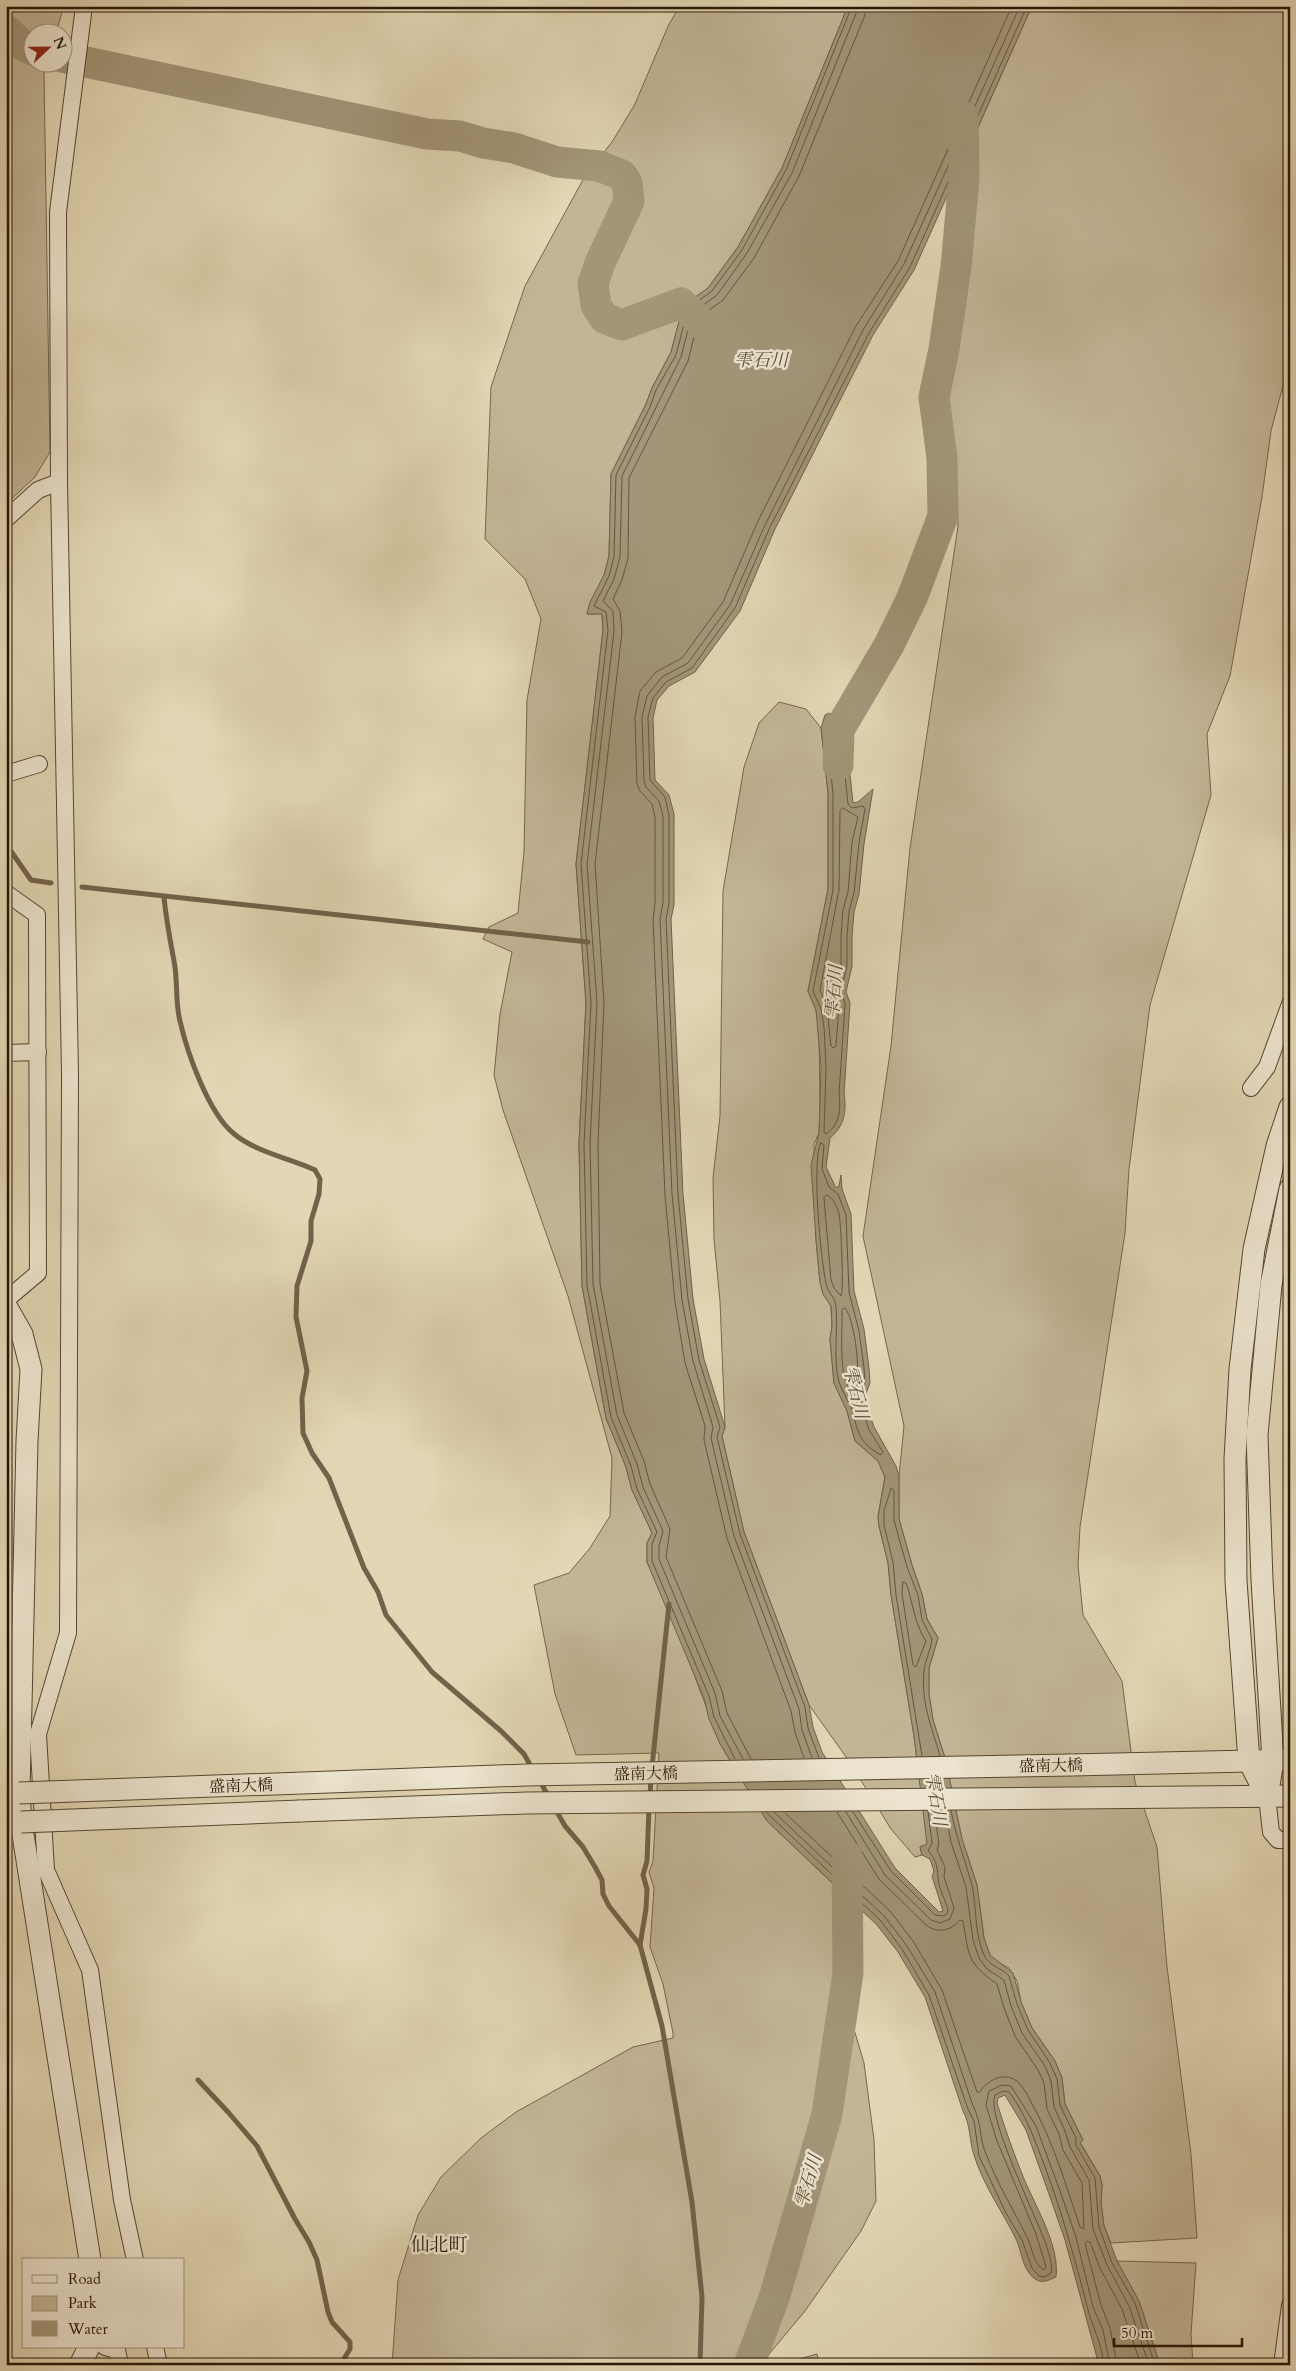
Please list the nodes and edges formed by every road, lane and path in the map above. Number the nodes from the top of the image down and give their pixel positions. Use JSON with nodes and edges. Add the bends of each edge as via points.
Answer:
{"nodes":[{"id":1,"x":84,"y":6,"type":"edge"},
{"id":2,"x":60,"y":482,"type":"junction"},
{"id":3,"x":6,"y":519,"type":"edge"},
{"id":4,"x":39,"y":764,"type":"dead end"},
{"id":5,"x":6,"y":774,"type":"edge"},
{"id":6,"x":6,"y":893,"type":"edge"},
{"id":7,"x":1290,"y":1004,"type":"edge"},
{"id":8,"x":38,"y":1052,"type":"junction"},
{"id":9,"x":6,"y":1053,"type":"edge"},
{"id":10,"x":1251,"y":1088,"type":"dead end"},
{"id":11,"x":1290,"y":1107,"type":"edge"},
{"id":12,"x":1290,"y":1189,"type":"edge"},
{"id":13,"x":6,"y":1300,"type":"edge"},
{"id":14,"x":6,"y":1306,"type":"edge"},
{"id":15,"x":1282,"y":1760,"type":"edge"},
{"id":16,"x":1249,"y":1761,"type":"junction"},
{"id":17,"x":12,"y":1793,"type":"edge"},
{"id":18,"x":1290,"y":1796,"type":"edge"},
{"id":19,"x":1267,"y":1797,"type":"junction"},
{"id":20,"x":14,"y":1822,"type":"edge"},
{"id":21,"x":1290,"y":1840,"type":"edge"},
{"id":22,"x":90,"y":2258,"type":"edge"},
{"id":23,"x":135,"y":2258,"type":"edge"},
{"id":24,"x":1290,"y":2305,"type":"edge"},
{"id":25,"x":88,"y":2348,"type":"edge"},
{"id":26,"x":109,"y":2348,"type":"edge"},
{"id":27,"x":155,"y":2348,"type":"edge"},
{"id":28,"x":80,"y":2365,"type":"edge"},
{"id":29,"x":120,"y":2365,"type":"edge"},
{"id":30,"x":160,"y":2365,"type":"edge"},
{"id":31,"x":1282,"y":2365,"type":"edge"}],
"edges":[{"from":1,"to":2,"type":"street","via":[[58,212]]},
{"from":2,"to":3,"type":"street","via":[[38,490]]},
{"from":2,"to":23,"type":"street","via":[[70,1074],[68,1634],[38,1734],[46,1870],[90,1970],[122,2200]]},
{"from":4,"to":5,"type":"street"},
{"from":6,"to":8,"type":"street","via":[[37,914]]},
{"from":7,"to":10,"type":"street","via":[[1267,1067]]},
{"from":8,"to":9,"type":"street"},
{"from":8,"to":13,"type":"street","via":[[38,1273]]},
{"from":11,"to":16,"type":"street","via":[[1277,1146],[1254,1249],[1240,1369],[1235,1459],[1236,1581]]},
{"from":12,"to":15,"type":"street","via":[[1270,1284],[1256,1435],[1262,1580]]},
{"from":14,"to":17,"type":"street","via":[[22,1334],[31,1368]]},
{"from":15,"to":16,"type":"street","name":"盛南大橋"},
{"from":15,"to":19,"type":"street"},
{"from":16,"to":17,"type":"street","name":"盛南大橋","bridge":true,"via":[[526,1775]]},
{"from":16,"to":19,"type":"street"},
{"from":17,"to":20,"type":"street"},
{"from":18,"to":19,"type":"street","name":"盛南大橋"},
{"from":19,"to":20,"type":"street","name":"盛南大橋","bridge":true,"via":[[526,1803]]},
{"from":19,"to":21,"type":"street","via":[[1271,1832],[1278,1840]]},
{"from":20,"to":22,"type":"street","via":[[34,1905]]},
{"from":24,"to":31,"type":"street"},
{"from":25,"to":28,"type":"street"},
{"from":26,"to":29,"type":"street","via":[[116,2350]]},
{"from":27,"to":30,"type":"street"}]}
